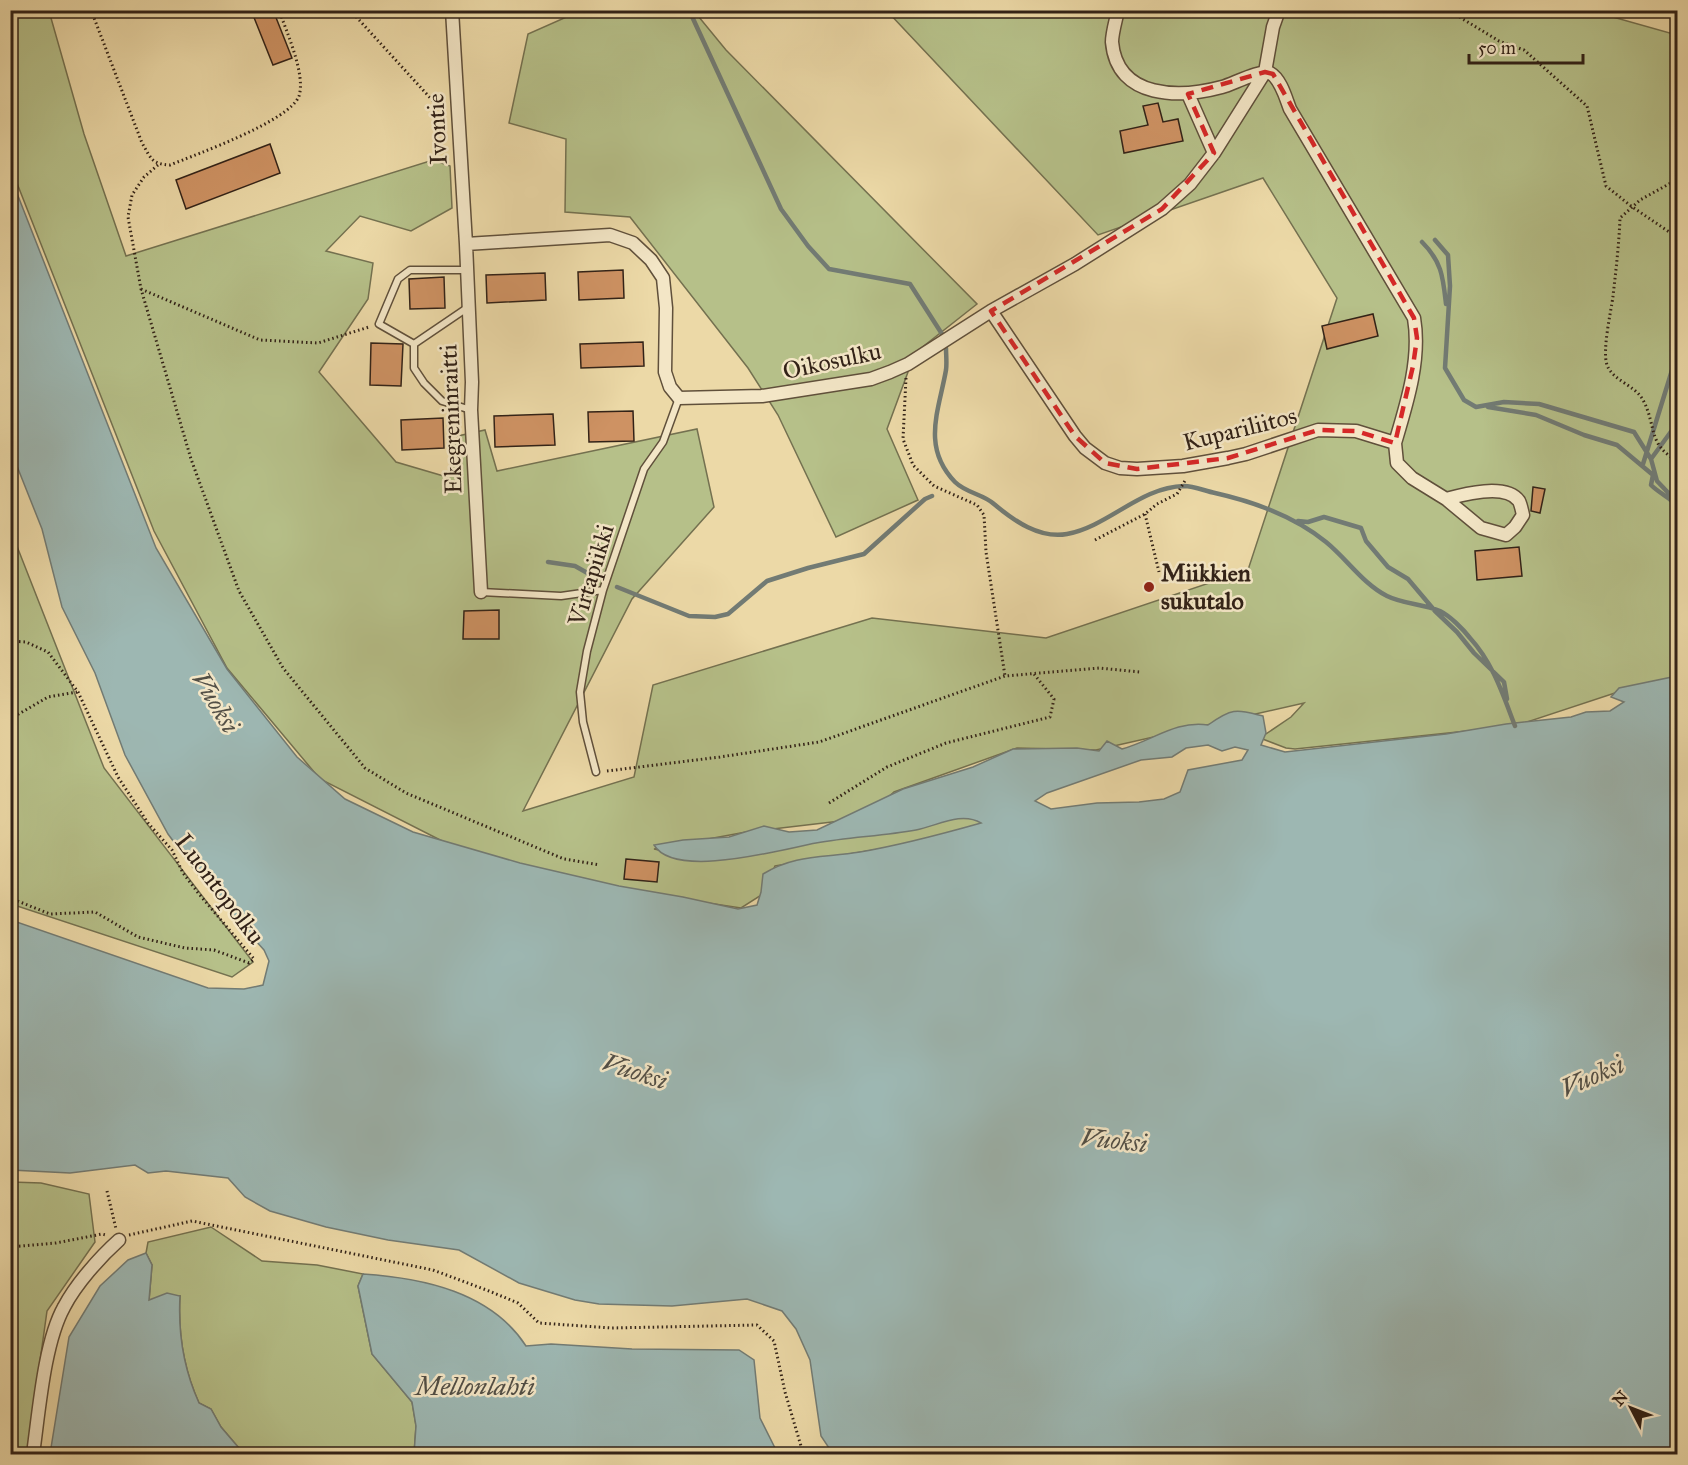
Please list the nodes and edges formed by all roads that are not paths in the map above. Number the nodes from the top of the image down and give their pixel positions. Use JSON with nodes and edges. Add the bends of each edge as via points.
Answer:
{"nodes":[{"id":1,"x":452,"y":10,"type":"edge"},
{"id":2,"x":1118,"y":10,"type":"edge"},
{"id":3,"x":1279,"y":10,"type":"edge"},
{"id":4,"x":1265,"y":72,"type":"junction"},
{"id":5,"x":1188,"y":94,"type":"junction"},
{"id":6,"x":1214,"y":153,"type":"junction"},
{"id":7,"x":466,"y":244,"type":"junction"},
{"id":8,"x":466,"y":270,"type":"junction"},
{"id":9,"x":467,"y":308,"type":"junction"},
{"id":10,"x":991,"y":311,"type":"junction"},
{"id":11,"x":414,"y":344,"type":"junction"},
{"id":12,"x":680,"y":398,"type":"junction"},
{"id":13,"x":471,"y":410,"type":"junction"},
{"id":14,"x":1395,"y":443,"type":"junction"},
{"id":15,"x":1446,"y":499,"type":"junction"},
{"id":16,"x":603,"y":590,"type":"junction"},
{"id":17,"x":481,"y":592,"type":"joint"},
{"id":18,"x":596,"y":772,"type":"road end"},
{"id":19,"x":119,"y":1240,"type":"road end"},
{"id":20,"x":33,"y":1455,"type":"edge"}],
"edges":[{"from":1,"to":7,"type":"street","name":"Ivontie"},
{"from":2,"to":5,"type":"street","via":[[1112,42],[1127,79],[1153,92]]},
{"from":3,"to":4,"type":"street","name":"Oikosulku"},
{"from":4,"to":5,"type":"street"},
{"from":4,"to":6,"type":"street","name":"Oikosulku"},
{"from":4,"to":14,"type":"street","via":[[1273,74],[1281,86],[1290,109],[1414,318],[1418,338],[1405,412]]},
{"from":5,"to":6,"type":"street"},
{"from":6,"to":10,"type":"street","name":"Oikosulku","via":[[1190,184],[1162,209]]},
{"from":7,"to":8,"type":"street","name":"Ekegreninraitti"},
{"from":7,"to":12,"type":"street","via":[[610,234],[633,243],[663,278],[665,372],[670,387]]},
{"from":8,"to":9,"type":"street","name":"Ekegreninraitti"},
{"from":8,"to":11,"type":"lane","via":[[410,270],[398,279],[379,324]]},
{"from":9,"to":11,"type":"lane"},
{"from":9,"to":13,"type":"street","name":"Ekegreninraitti"},
{"from":10,"to":12,"type":"street","name":"Oikosulku","via":[[908,364],[871,379],[762,396]]},
{"from":10,"to":14,"type":"street","name":"Kupariliitos","via":[[1075,436],[1105,463],[1120,468],[1207,462],[1246,454],[1318,430],[1356,430]]},
{"from":11,"to":13,"type":"lane","via":[[414,368],[424,383],[442,401]]},
{"from":12,"to":16,"type":"lane","name":"Virtapiikki","via":[[663,442],[644,469]]},
{"from":13,"to":17,"type":"street","name":"Ekegreninraitti"},
{"from":14,"to":15,"type":"street","via":[[1397,463],[1412,478]]},
{"from":15,"to":15,"type":"street","via":[[1481,528],[1506,535],[1523,515],[1520,502],[1509,493],[1475,492]]},
{"from":16,"to":17,"type":"lane","via":[[561,596]]},
{"from":16,"to":18,"type":"lane","name":"Virtapiikki","via":[[580,692]]},
{"from":19,"to":20,"type":"street","via":[[64,1307],[51,1340]]}]}
